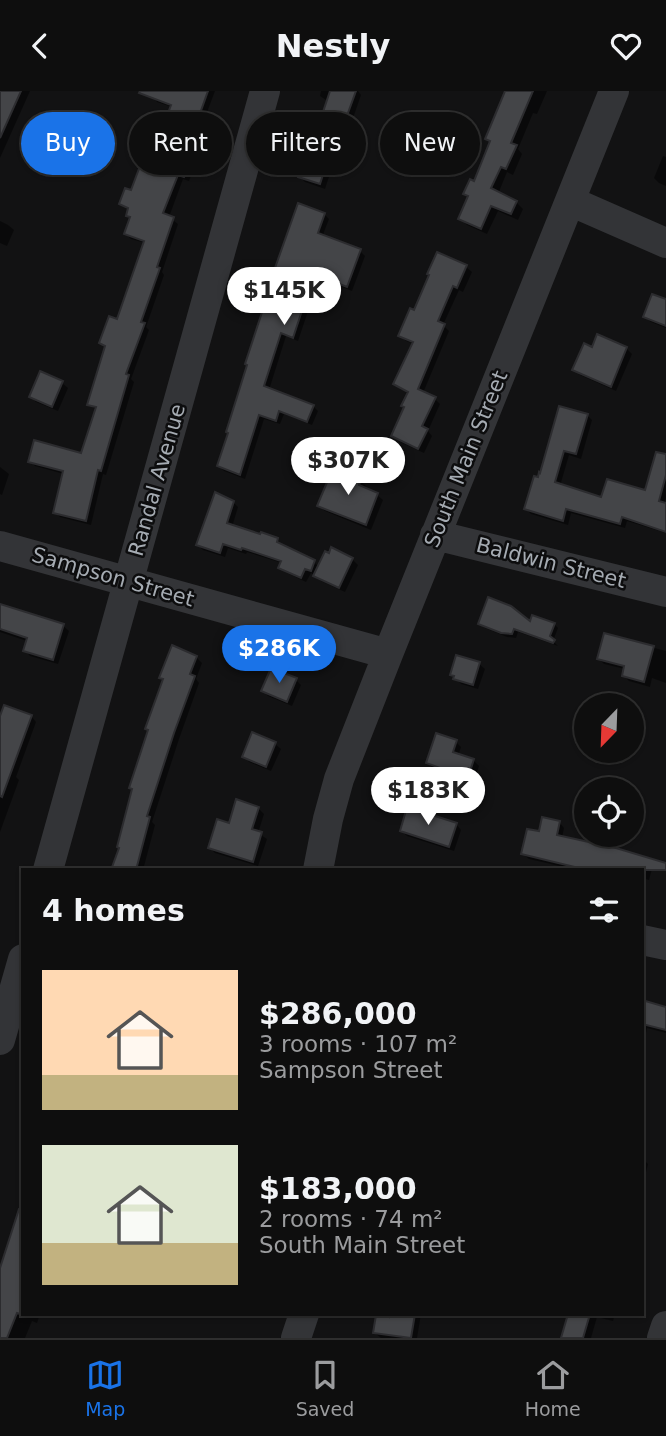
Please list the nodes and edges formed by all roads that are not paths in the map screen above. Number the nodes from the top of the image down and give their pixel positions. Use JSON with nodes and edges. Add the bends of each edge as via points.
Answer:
{"nodes":[{"id":1,"x":265,"y":91,"type":"edge"},
{"id":2,"x":614,"y":91,"type":"edge"},
{"id":3,"x":570,"y":201,"type":"junction"},
{"id":4,"x":666,"y":243,"type":"edge"},
{"id":5,"x":435,"y":535,"type":"junction"},
{"id":6,"x":0,"y":545,"type":"edge"},
{"id":7,"x":128,"y":582,"type":"junction"},
{"id":8,"x":666,"y":592,"type":"edge"},
{"id":9,"x":388,"y":654,"type":"junction"},
{"id":10,"x":49,"y":868,"type":"edge"},
{"id":11,"x":322,"y":868,"type":"edge"},
{"id":12,"x":644,"y":940,"type":"edge"},
{"id":13,"x":666,"y":945,"type":"edge"},
{"id":14,"x":21,"y":966,"type":"edge"},
{"id":15,"x":0,"y":1040,"type":"edge"},
{"id":16,"x":303,"y":1316,"type":"edge"},
{"id":17,"x":666,"y":1327,"type":"edge"},
{"id":18,"x":296,"y":1338,"type":"edge"},
{"id":19,"x":662,"y":1338,"type":"edge"}],
"edges":[{"from":1,"to":7,"type":"street","name":"Randal Avenue"},
{"from":2,"to":3,"type":"street","name":"South Main Street"},
{"from":3,"to":4,"type":"street"},
{"from":3,"to":5,"type":"street","name":"South Main Street"},
{"from":5,"to":8,"type":"street","name":"Baldwin Street"},
{"from":5,"to":9,"type":"street","name":"South Main Street"},
{"from":6,"to":7,"type":"street","name":"Sampson Street"},
{"from":7,"to":9,"type":"street","name":"Sampson Street"},
{"from":7,"to":10,"type":"street","name":"Randal Avenue"},
{"from":9,"to":11,"type":"street","name":"South Main Street","via":[[339,779]]},
{"from":12,"to":13,"type":"street"},
{"from":14,"to":15,"type":"street"},
{"from":16,"to":18,"type":"street"},
{"from":17,"to":19,"type":"street"}]}
